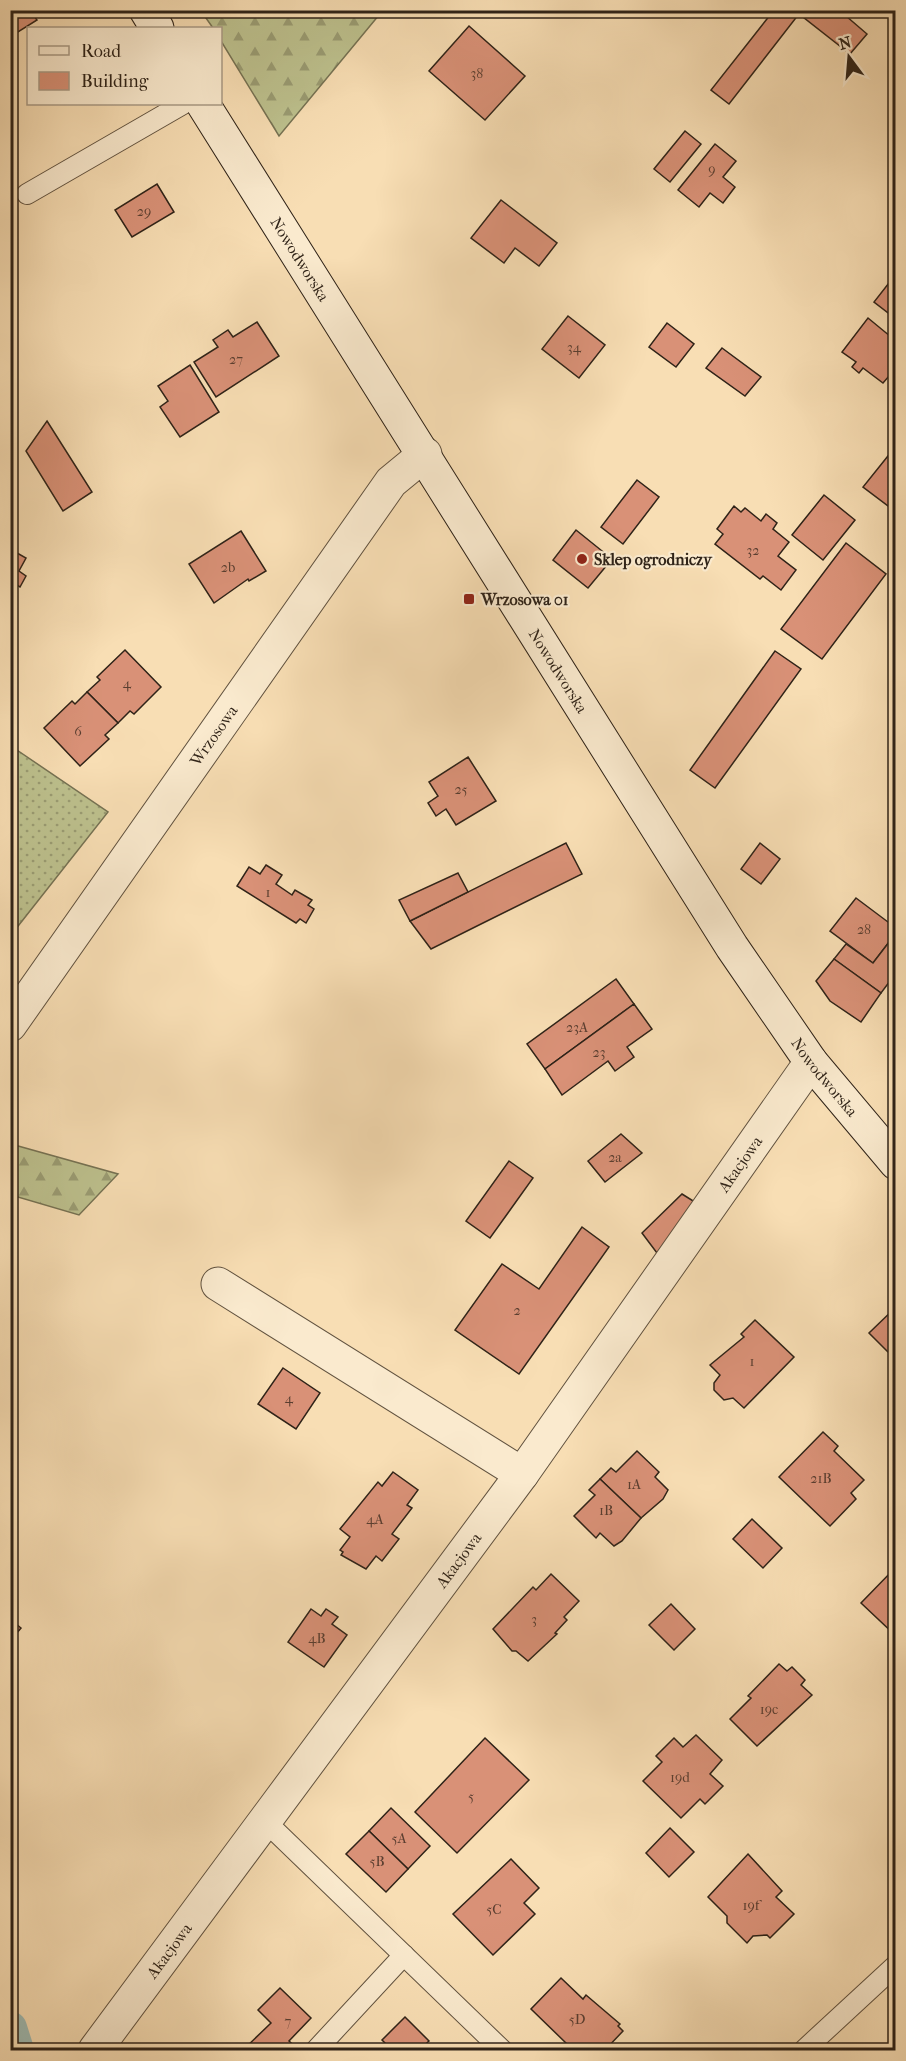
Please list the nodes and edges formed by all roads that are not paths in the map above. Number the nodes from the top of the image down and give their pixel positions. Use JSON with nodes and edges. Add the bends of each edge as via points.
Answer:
{"nodes":[{"id":1,"x":146,"y":10,"type":"edge"},
{"id":2,"x":156,"y":27,"type":"edge"},
{"id":3,"x":181,"y":105,"type":"edge"},
{"id":4,"x":205,"y":105,"type":"edge"},
{"id":5,"x":27,"y":194,"type":"dead end"},
{"id":6,"x":425,"y":454,"type":"junction"},
{"id":7,"x":10,"y":1025,"type":"edge"},
{"id":8,"x":811,"y":1062,"type":"junction"},
{"id":9,"x":896,"y":1163,"type":"edge"},
{"id":10,"x":218,"y":1284,"type":"dead end"},
{"id":11,"x":522,"y":1474,"type":"junction"},
{"id":12,"x":266,"y":1822,"type":"junction"},
{"id":13,"x":404,"y":1955,"type":"junction"},
{"id":14,"x":896,"y":1965,"type":"edge"},
{"id":15,"x":95,"y":2050,"type":"edge"},
{"id":16,"x":316,"y":2050,"type":"edge"},
{"id":17,"x":502,"y":2050,"type":"edge"},
{"id":18,"x":804,"y":2050,"type":"edge"}],
"edges":[{"from":1,"to":2,"type":"street"},
{"from":3,"to":5,"type":"lane"},
{"from":4,"to":6,"type":"street","name":"Nowodworska"},
{"from":6,"to":7,"type":"street","name":"Wrzosowa","via":[[391,482]]},
{"from":6,"to":8,"type":"street","name":"Nowodworska","via":[[725,937]]},
{"from":8,"to":9,"type":"street","name":"Nowodworska"},
{"from":8,"to":11,"type":"street","name":"Akacjowa"},
{"from":10,"to":11,"type":"street"},
{"from":11,"to":12,"type":"street","name":"Akacjowa"},
{"from":12,"to":13,"type":"lane"},
{"from":12,"to":15,"type":"street","name":"Akacjowa"},
{"from":13,"to":16,"type":"lane"},
{"from":13,"to":17,"type":"lane"},
{"from":14,"to":18,"type":"lane"}]}
